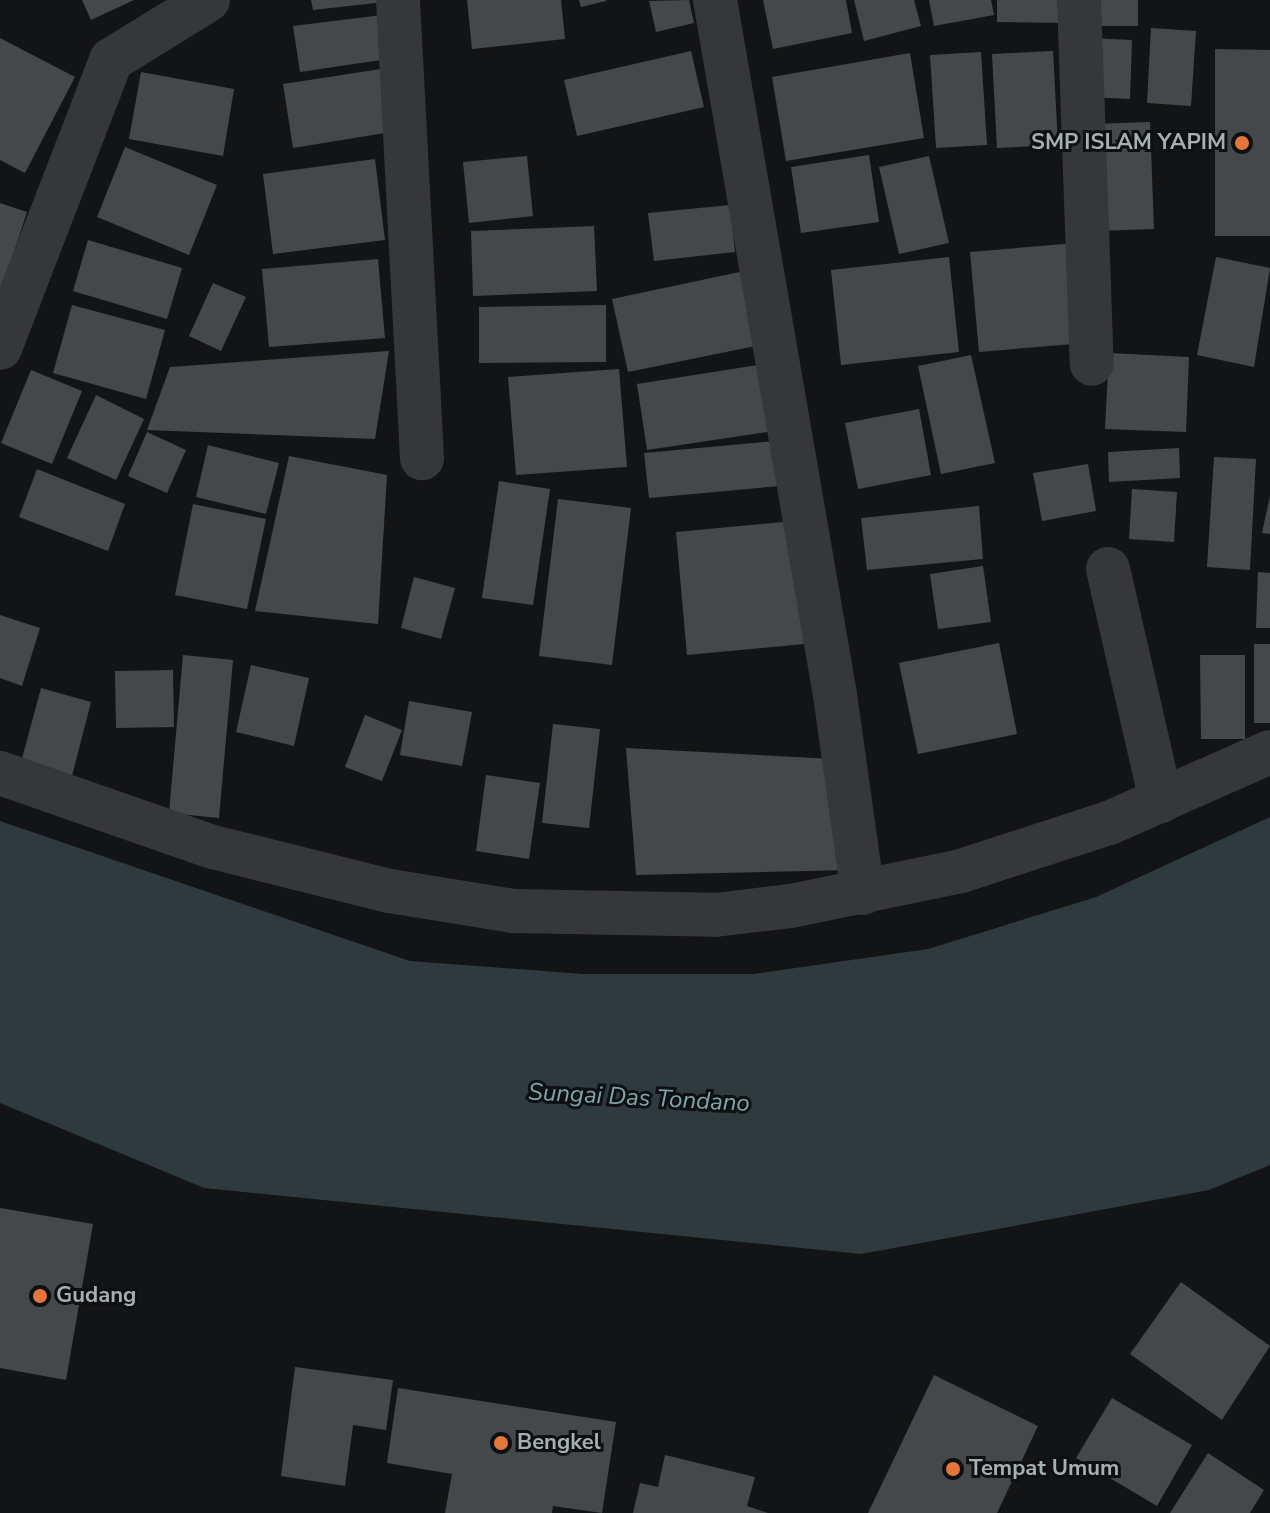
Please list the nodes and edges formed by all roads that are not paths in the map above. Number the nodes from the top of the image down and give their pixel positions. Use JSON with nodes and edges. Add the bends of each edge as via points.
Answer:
{"nodes":[{"id":1,"x":208,"y":0,"type":"edge"},
{"id":2,"x":398,"y":0,"type":"edge"},
{"id":3,"x":715,"y":0,"type":"edge"},
{"id":4,"x":1079,"y":0,"type":"edge"},
{"id":5,"x":0,"y":348,"type":"edge"},
{"id":6,"x":1092,"y":364,"type":"dead end"},
{"id":7,"x":422,"y":458,"type":"dead end"},
{"id":8,"x":1108,"y":569,"type":"dead end"},
{"id":9,"x":1270,"y":752,"type":"edge"},
{"id":10,"x":0,"y":773,"type":"edge"},
{"id":11,"x":1161,"y":801,"type":"junction"},
{"id":12,"x":863,"y":893,"type":"junction"}],
"edges":[{"from":1,"to":5,"type":"street","via":[[111,60]]},
{"from":2,"to":7,"type":"street"},
{"from":3,"to":12,"type":"street","via":[[835,695]]},
{"from":4,"to":6,"type":"street"},
{"from":8,"to":11,"type":"street"},
{"from":9,"to":11,"type":"street"},
{"from":10,"to":12,"type":"street","via":[[213,847],[390,891],[514,911],[715,915]]},
{"from":11,"to":12,"type":"street","via":[[1045,846]]}]}
